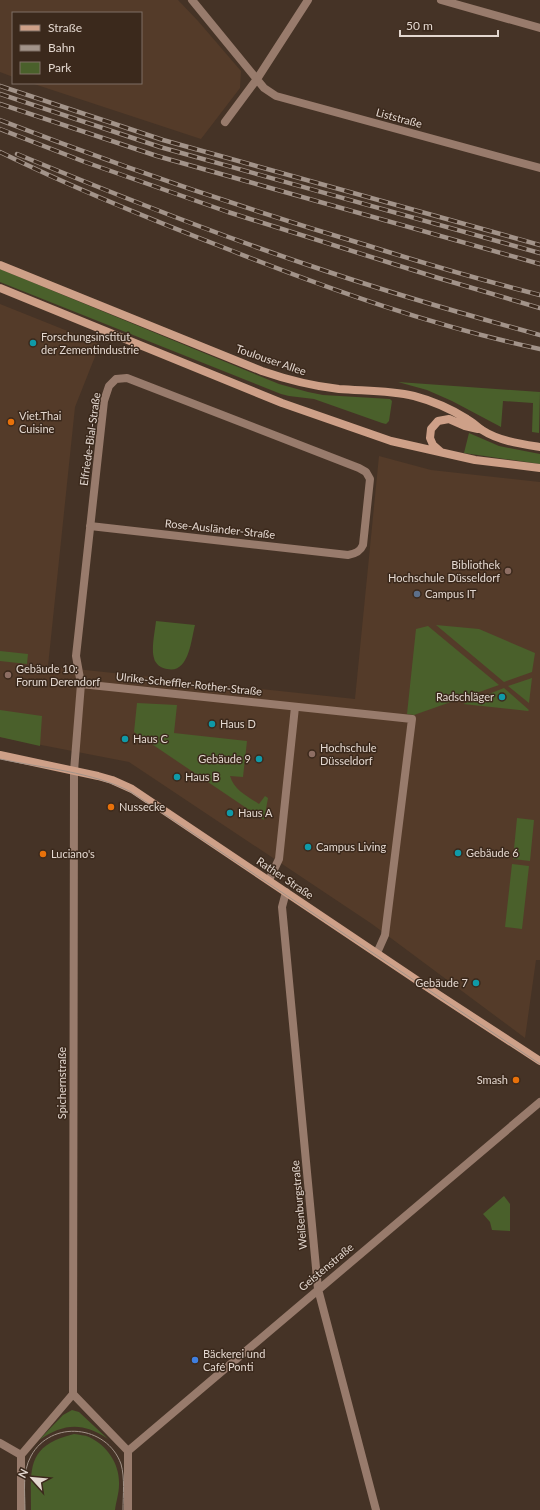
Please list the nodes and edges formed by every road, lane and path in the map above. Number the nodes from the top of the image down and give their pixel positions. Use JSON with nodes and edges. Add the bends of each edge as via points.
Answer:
{"nodes":[{"id":1,"x":192,"y":0,"type":"edge"},
{"id":2,"x":308,"y":0,"type":"edge"},
{"id":3,"x":441,"y":0,"type":"edge"},
{"id":4,"x":540,"y":28,"type":"edge"},
{"id":5,"x":257,"y":79,"type":"junction"},
{"id":6,"x":225,"y":122,"type":"dead end"},
{"id":7,"x":540,"y":168,"type":"edge"},
{"id":8,"x":0,"y":264,"type":"edge"},
{"id":9,"x":0,"y":288,"type":"edge"},
{"id":10,"x":482,"y":430,"type":"junction"},
{"id":11,"x":540,"y":447,"type":"edge"},
{"id":12,"x":442,"y":453,"type":"junction"},
{"id":13,"x":540,"y":468,"type":"edge"},
{"id":14,"x":90,"y":526,"type":"junction"},
{"id":15,"x":348,"y":555,"type":"joint"},
{"id":16,"x":81,"y":684,"type":"junction"},
{"id":17,"x":295,"y":707,"type":"junction"},
{"id":18,"x":0,"y":755,"type":"edge"},
{"id":19,"x":74,"y":771,"type":"junction"},
{"id":20,"x":269,"y":880,"type":"junction"},
{"id":21,"x":286,"y":892,"type":"junction"},
{"id":22,"x":377,"y":953,"type":"junction"},
{"id":23,"x":540,"y":1061,"type":"edge"},
{"id":24,"x":540,"y":1102,"type":"edge"},
{"id":25,"x":318,"y":1289,"type":"junction"},
{"id":26,"x":72,"y":1394,"type":"junction"},
{"id":27,"x":0,"y":1443,"type":"edge"},
{"id":28,"x":128,"y":1451,"type":"junction"},
{"id":29,"x":21,"y":1455,"type":"junction"},
{"id":30,"x":21,"y":1510,"type":"edge"},
{"id":31,"x":128,"y":1510,"type":"edge"},
{"id":32,"x":376,"y":1510,"type":"edge"}],
"edges":[{"from":1,"to":5,"type":"street","name":"Liststraße"},
{"from":2,"to":5,"type":"street"},
{"from":3,"to":4,"type":"street"},
{"from":5,"to":6,"type":"street"},
{"from":5,"to":7,"type":"street","name":"Liststraße","via":[[264,88],[276,96]]},
{"from":8,"to":10,"type":"main road","name":"Toulouser Allee","via":[[262,371],[316,386],[414,396],[435,403]]},
{"from":9,"to":12,"type":"main road","via":[[282,402],[391,441]]},
{"from":10,"to":11,"type":"main road","name":"Toulouser Allee","via":[[508,441]]},
{"from":10,"to":12,"type":"main road","via":[[450,419],[438,421],[431,429],[430,438],[433,445]]},
{"from":12,"to":13,"type":"main road"},
{"from":14,"to":15,"type":"street","name":"Rose-Ausländer-Straße"},
{"from":14,"to":15,"type":"street","name":"Elfriede-Bial-Straße","via":[[104,401],[108,386],[116,379],[127,378],[366,472],[370,479],[363,545],[358,552]]},
{"from":14,"to":16,"type":"street","name":"Elfriede-Bial-Straße","via":[[76,656]]},
{"from":16,"to":17,"type":"street","name":"Ulrike-Scheffler-Rother-Straße"},
{"from":16,"to":19,"type":"street","name":"Elfriede-Bial-Straße"},
{"from":17,"to":20,"type":"street","via":[[279,859]]},
{"from":17,"to":22,"type":"street","name":"Ulrike-Scheffler-Rother-Straße","via":[[412,719],[385,935]]},
{"from":18,"to":19,"type":"main road","name":"Rather Straße"},
{"from":19,"to":20,"type":"main road","name":"Rather Straße","via":[[112,780],[132,789]]},
{"from":19,"to":26,"type":"street","name":"Spichernstraße"},
{"from":20,"to":21,"type":"main road","name":"Rather Straße"},
{"from":21,"to":22,"type":"main road","name":"Rather Straße"},
{"from":21,"to":25,"type":"street","name":"Weißenburgstraße","via":[[282,907]]},
{"from":22,"to":23,"type":"main road","name":"Rather Straße"},
{"from":24,"to":25,"type":"street","name":"Geistenstraße"},
{"from":25,"to":28,"type":"street","name":"Geistenstraße"},
{"from":25,"to":32,"type":"street","name":"Weißenburgstraße"},
{"from":26,"to":28,"type":"street"},
{"from":26,"to":29,"type":"street"},
{"from":27,"to":29,"type":"street"},
{"from":28,"to":31,"type":"street"},
{"from":29,"to":30,"type":"street"}]}
